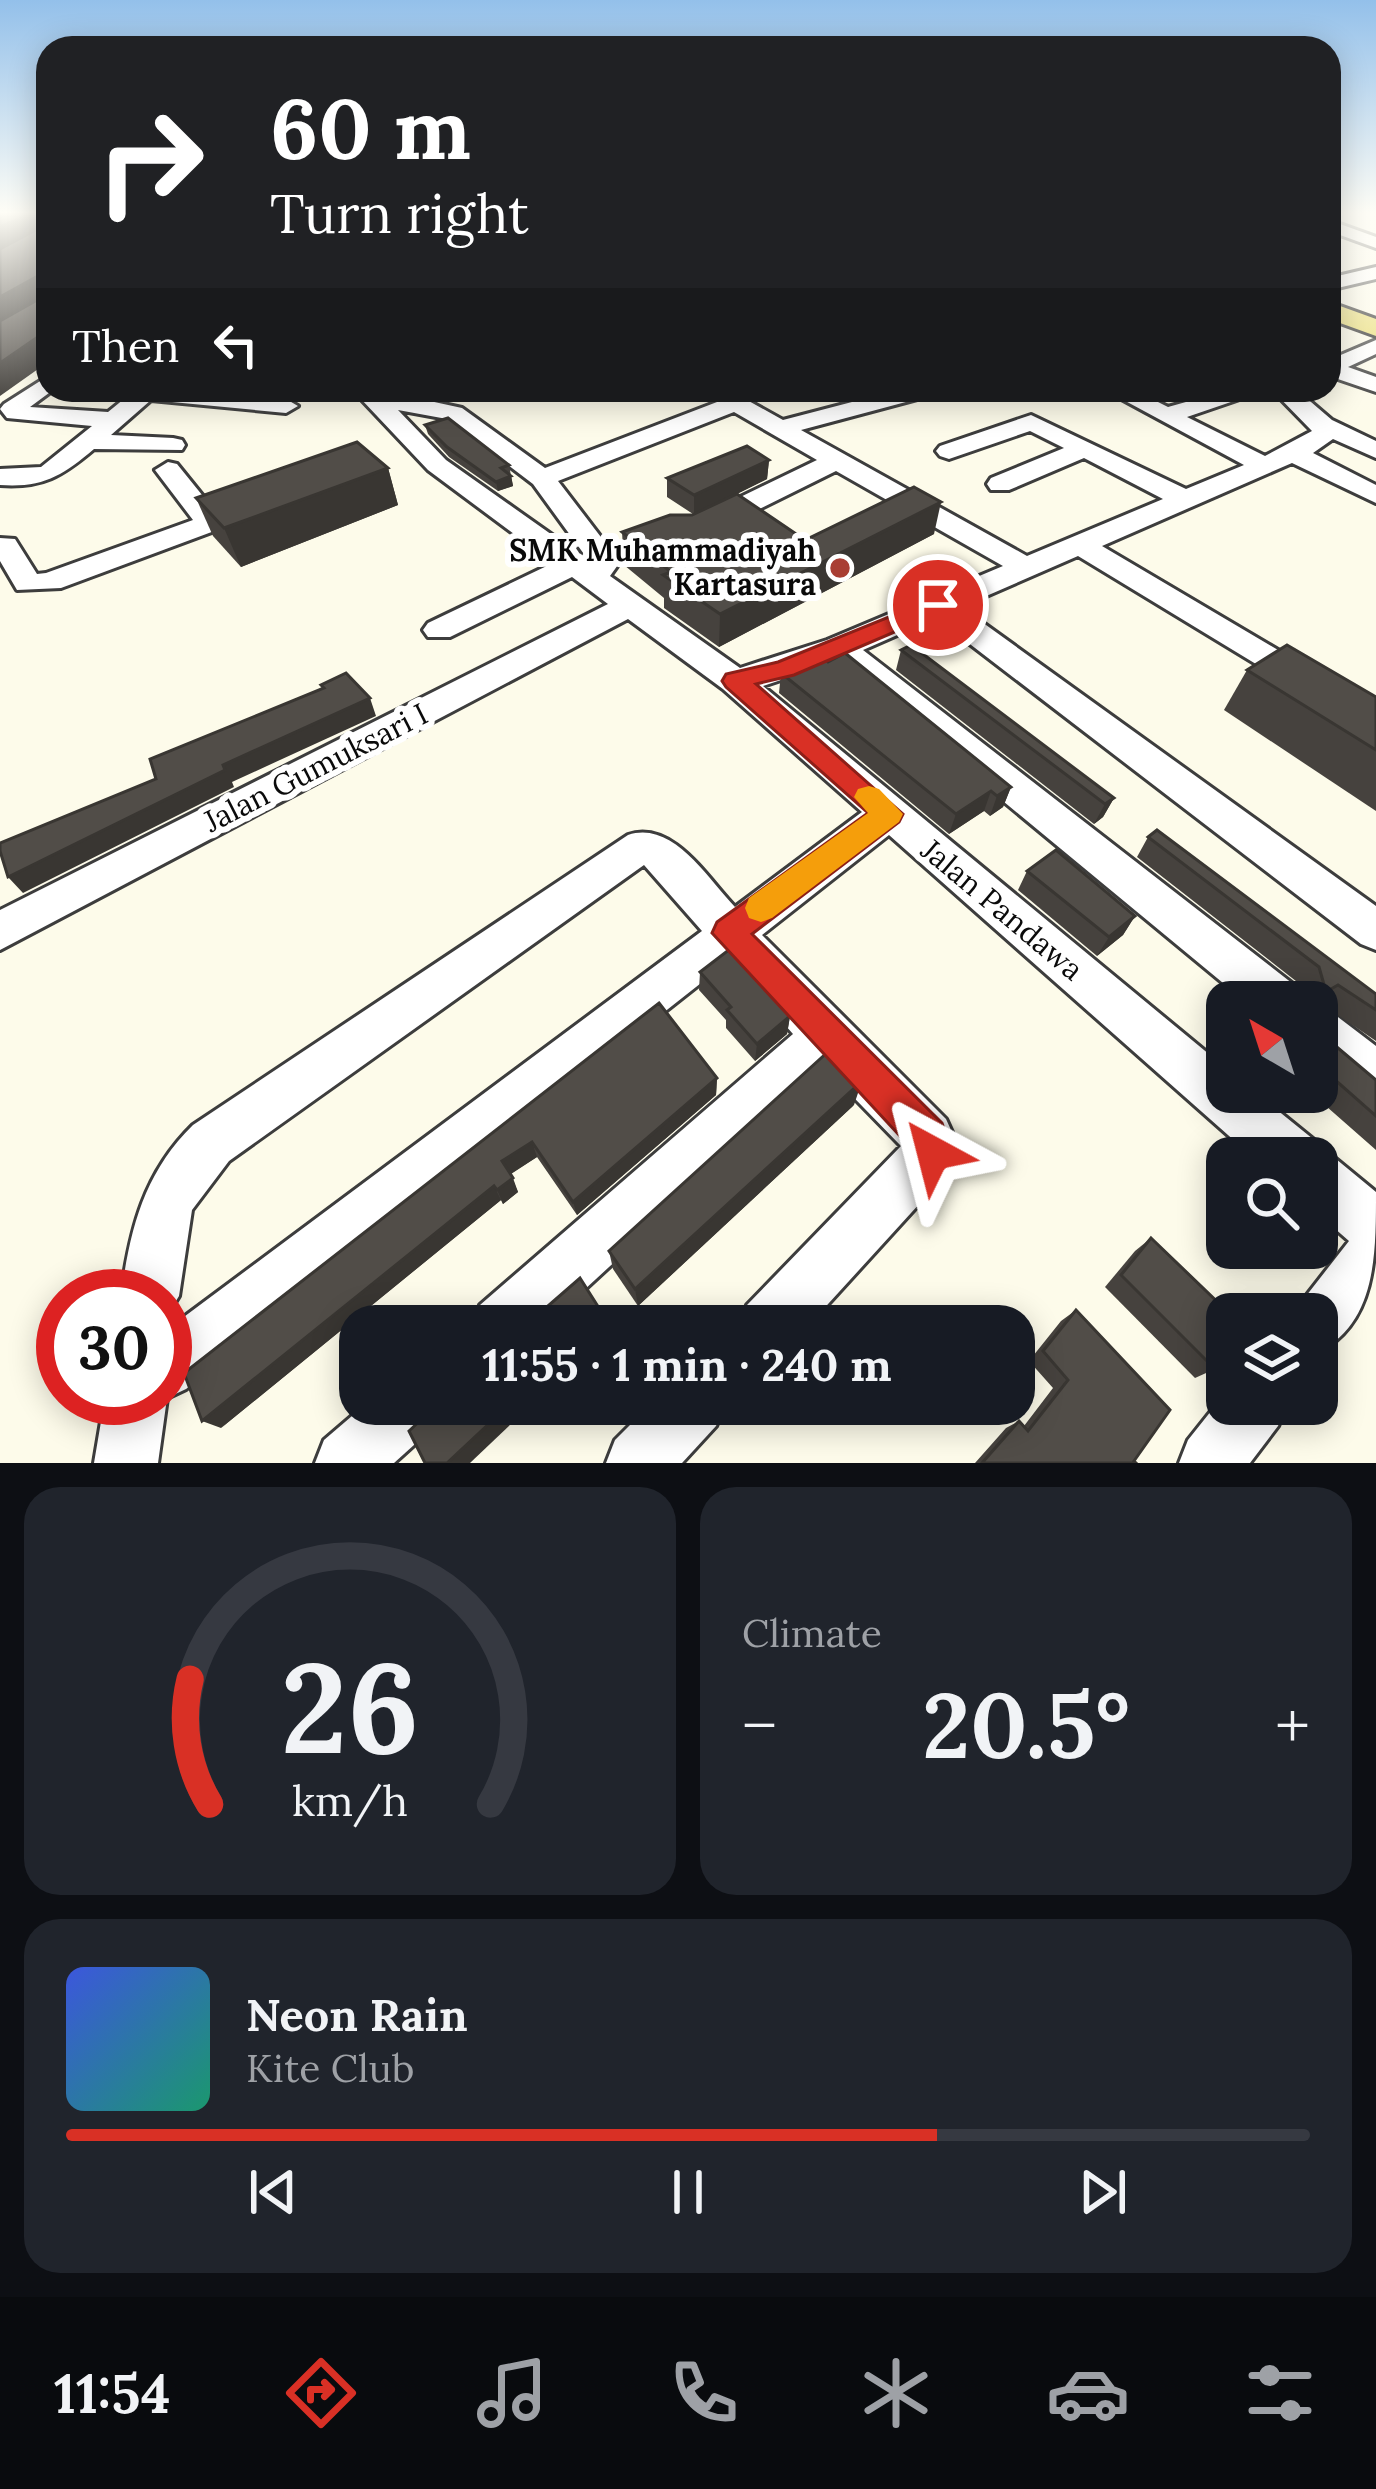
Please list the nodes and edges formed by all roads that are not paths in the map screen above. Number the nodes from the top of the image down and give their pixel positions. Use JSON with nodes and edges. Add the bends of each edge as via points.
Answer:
{"nodes":[{"id":1,"x":1341,"y":315,"type":"edge"},
{"id":2,"x":1376,"y":328,"type":"edge"},
{"id":3,"x":1376,"y":346,"type":"edge"},
{"id":4,"x":1341,"y":362,"type":"edge"},
{"id":5,"x":1341,"y":372,"type":"edge"},
{"id":6,"x":1376,"y":385,"type":"edge"},
{"id":7,"x":36,"y":392,"type":"edge"},
{"id":8,"x":135,"y":402,"type":"edge"},
{"id":9,"x":290,"y":402,"type":"edge"},
{"id":10,"x":375,"y":402,"type":"edge"},
{"id":11,"x":411,"y":402,"type":"edge"},
{"id":12,"x":708,"y":402,"type":"edge"},
{"id":13,"x":739,"y":402,"type":"edge"},
{"id":14,"x":879,"y":402,"type":"edge"},
{"id":15,"x":1140,"y":402,"type":"edge"},
{"id":16,"x":1212,"y":402,"type":"edge"},
{"id":17,"x":1297,"y":402,"type":"edge"},
{"id":18,"x":1166,"y":415,"type":"junction"},
{"id":19,"x":114,"y":420,"type":"junction"},
{"id":20,"x":1323,"y":425,"type":"junction"},
{"id":21,"x":783,"y":428,"type":"junction"},
{"id":22,"x":263,"y":430,"type":"dead end"},
{"id":23,"x":90,"y":440,"type":"junction"},
{"id":24,"x":1085,"y":449,"type":"junction"},
{"id":25,"x":1376,"y":450,"type":"edge"},
{"id":26,"x":949,"y":451,"type":"dead end"},
{"id":27,"x":1294,"y":454,"type":"junction"},
{"id":28,"x":838,"y":460,"type":"junction"},
{"id":29,"x":1264,"y":465,"type":"junction"},
{"id":30,"x":0,"y":477,"type":"edge"},
{"id":31,"x":542,"y":478,"type":"junction"},
{"id":32,"x":1000,"y":484,"type":"dead end"},
{"id":33,"x":1376,"y":495,"type":"edge"},
{"id":34,"x":1185,"y":499,"type":"junction"},
{"id":35,"x":272,"y":500,"type":"edge"},
{"id":36,"x":210,"y":523,"type":"junction"},
{"id":37,"x":680,"y":537,"type":"edge"},
{"id":38,"x":5,"y":545,"type":"dead end"},
{"id":39,"x":1080,"y":545,"type":"junction"},
{"id":40,"x":1025,"y":568,"type":"junction"},
{"id":41,"x":584,"y":570,"type":"junction"},
{"id":42,"x":14,"y":589,"type":"edge"},
{"id":43,"x":633,"y":604,"type":"junction"},
{"id":44,"x":938,"y":605,"type":"junction"},
{"id":45,"x":439,"y":630,"type":"dead end"},
{"id":46,"x":839,"y":648,"type":"junction"},
{"id":47,"x":735,"y":681,"type":"junction"},
{"id":48,"x":1376,"y":724,"type":"edge"},
{"id":49,"x":888,"y":814,"type":"junction"},
{"id":50,"x":1376,"y":931,"type":"edge"},
{"id":51,"x":0,"y":932,"type":"edge"},
{"id":52,"x":728,"y":933,"type":"junction"},
{"id":53,"x":1255,"y":981,"type":"edge"},
{"id":54,"x":826,"y":1036,"type":"junction"},
{"id":55,"x":1338,"y":1047,"type":"edge"},
{"id":56,"x":1376,"y":1077,"type":"edge"},
{"id":57,"x":1269,"y":1137,"type":"edge"},
{"id":58,"x":1338,"y":1195,"type":"edge"},
{"id":59,"x":1376,"y":1228,"type":"edge"},
{"id":60,"x":1376,"y":1253,"type":"edge"},
{"id":61,"x":154,"y":1269,"type":"edge"},
{"id":62,"x":1338,"y":1299,"type":"edge"},
{"id":63,"x":525,"y":1305,"type":"edge"},
{"id":64,"x":789,"y":1305,"type":"edge"},
{"id":65,"x":192,"y":1347,"type":"edge"},
{"id":66,"x":132,"y":1425,"type":"edge"},
{"id":67,"x":390,"y":1425,"type":"edge"},
{"id":68,"x":674,"y":1425,"type":"edge"},
{"id":69,"x":1240,"y":1425,"type":"edge"},
{"id":70,"x":126,"y":1463,"type":"edge"},
{"id":71,"x":347,"y":1463,"type":"edge"},
{"id":72,"x":638,"y":1463,"type":"edge"},
{"id":73,"x":1211,"y":1463,"type":"edge"}],
"edges":[{"from":1,"to":2,"type":"main road"},
{"from":3,"to":4,"type":"street"},
{"from":5,"to":6,"type":"street"},
{"from":7,"to":19,"type":"street","via":[[15,413]]},
{"from":8,"to":19,"type":"street"},
{"from":9,"to":22,"type":"street"},
{"from":10,"to":41,"type":"street","name":"Jalan Pandawa","via":[[410,454]]},
{"from":11,"to":31,"type":"street","via":[[459,415]]},
{"from":12,"to":31,"type":"street"},
{"from":13,"to":21,"type":"street"},
{"from":14,"to":21,"type":"street"},
{"from":15,"to":18,"type":"street"},
{"from":16,"to":18,"type":"street"},
{"from":17,"to":20,"type":"street"},
{"from":18,"to":29,"type":"street"},
{"from":19,"to":23,"type":"street"},
{"from":20,"to":25,"type":"street"},
{"from":20,"to":27,"type":"street","via":[[1320,438]]},
{"from":21,"to":28,"type":"street"},
{"from":23,"to":30,"type":"street","via":[[47,475]]},
{"from":23,"to":36,"type":"street","via":[[171,458]]},
{"from":24,"to":26,"type":"street","via":[[1027,422]]},
{"from":24,"to":32,"type":"street"},
{"from":24,"to":34,"type":"street"},
{"from":27,"to":29,"type":"street"},
{"from":27,"to":33,"type":"street"},
{"from":28,"to":37,"type":"street"},
{"from":28,"to":40,"type":"street"},
{"from":29,"to":34,"type":"street"},
{"from":31,"to":41,"type":"street","via":[[605,562]]},
{"from":34,"to":39,"type":"street"},
{"from":35,"to":36,"type":"street"},
{"from":36,"to":42,"type":"street"},
{"from":38,"to":42,"type":"street"},
{"from":39,"to":40,"type":"street"},
{"from":39,"to":48,"type":"street"},
{"from":40,"to":44,"type":"street"},
{"from":41,"to":43,"type":"street","name":"Jalan Pandawa"},
{"from":41,"to":45,"type":"street"},
{"from":43,"to":47,"type":"street","name":"Jalan Pandawa"},
{"from":43,"to":51,"type":"street","name":"Jalan Gumuksari I"},
{"from":44,"to":46,"type":"street"},
{"from":44,"to":50,"type":"street"},
{"from":46,"to":47,"type":"street"},
{"from":46,"to":53,"type":"street"},
{"from":47,"to":49,"type":"street","name":"Jalan Pandawa"},
{"from":49,"to":52,"type":"street"},
{"from":49,"to":57,"type":"street","name":"Jalan Pandawa"},
{"from":52,"to":54,"type":"street"},
{"from":52,"to":61,"type":"street","via":[[656,849],[631,852],[200,1154],[162,1208]]},
{"from":52,"to":65,"type":"street"},
{"from":54,"to":63,"type":"street"},
{"from":54,"to":64,"type":"street","via":[[934,1150]]},
{"from":55,"to":56,"type":"street"},
{"from":58,"to":59,"type":"street"},
{"from":60,"to":62,"type":"street"},
{"from":66,"to":70,"type":"street"},
{"from":67,"to":71,"type":"street"},
{"from":68,"to":72,"type":"street"},
{"from":69,"to":73,"type":"street"}]}
